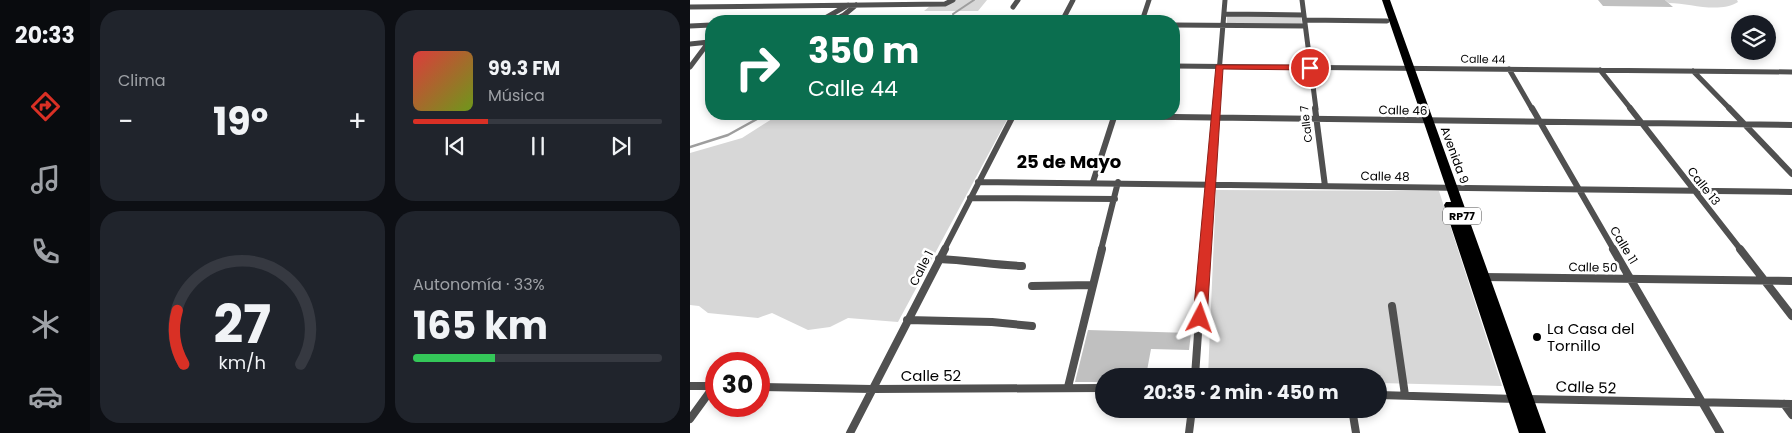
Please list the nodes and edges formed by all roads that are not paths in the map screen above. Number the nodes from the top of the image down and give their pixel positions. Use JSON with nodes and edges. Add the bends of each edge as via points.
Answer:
{"nodes":[{"id":1,"x":697,"y":0,"type":"edge"},
{"id":2,"x":780,"y":0,"type":"edge"},
{"id":3,"x":861,"y":0,"type":"edge"},
{"id":4,"x":952,"y":0,"type":"edge"},
{"id":5,"x":1018,"y":0,"type":"edge"},
{"id":6,"x":1073,"y":0,"type":"edge"},
{"id":7,"x":1149,"y":0,"type":"edge"},
{"id":8,"x":1225,"y":0,"type":"edge"},
{"id":9,"x":1302,"y":0,"type":"edge"},
{"id":10,"x":1380,"y":0,"type":"edge"},
{"id":11,"x":1386,"y":0,"type":"edge"},
{"id":12,"x":773,"y":5,"type":"junction"},
{"id":13,"x":848,"y":5,"type":"junction"},
{"id":14,"x":856,"y":5,"type":"junction"},
{"id":15,"x":690,"y":6,"type":"edge"},
{"id":16,"x":1014,"y":7,"type":"dead end"},
{"id":17,"x":1224,"y":14,"type":"junction"},
{"id":18,"x":830,"y":15,"type":"edge"},
{"id":19,"x":844,"y":15,"type":"edge"},
{"id":20,"x":1065,"y":15,"type":"edge"},
{"id":21,"x":1144,"y":15,"type":"edge"},
{"id":22,"x":1305,"y":20,"type":"junction"},
{"id":23,"x":1387,"y":21,"type":"junction"},
{"id":24,"x":705,"y":25,"type":"edge"},
{"id":25,"x":1180,"y":25,"type":"edge"},
{"id":26,"x":1223,"y":25,"type":"junction"},
{"id":27,"x":690,"y":26,"type":"edge"},
{"id":28,"x":705,"y":41,"type":"edge"},
{"id":29,"x":690,"y":44,"type":"edge"},
{"id":30,"x":705,"y":47,"type":"edge"},
{"id":31,"x":1180,"y":66,"type":"edge"},
{"id":32,"x":1219,"y":66,"type":"junction"},
{"id":33,"x":690,"y":67,"type":"edge"},
{"id":34,"x":1310,"y":68,"type":"junction"},
{"id":35,"x":1406,"y":68,"type":"junction"},
{"id":36,"x":1509,"y":69,"type":"junction"},
{"id":37,"x":1600,"y":70,"type":"junction"},
{"id":38,"x":1693,"y":70,"type":"junction"},
{"id":39,"x":1784,"y":72,"type":"junction"},
{"id":40,"x":1792,"y":72,"type":"edge"},
{"id":41,"x":1792,"y":78,"type":"edge"},
{"id":42,"x":1180,"y":117,"type":"edge"},
{"id":43,"x":1215,"y":118,"type":"junction"},
{"id":44,"x":1011,"y":120,"type":"edge"},
{"id":45,"x":1112,"y":120,"type":"edge"},
{"id":46,"x":1317,"y":120,"type":"junction"},
{"id":47,"x":1425,"y":121,"type":"junction"},
{"id":48,"x":1538,"y":122,"type":"junction"},
{"id":49,"x":1641,"y":124,"type":"junction"},
{"id":50,"x":1743,"y":125,"type":"junction"},
{"id":51,"x":1792,"y":125,"type":"edge"},
{"id":52,"x":1792,"y":174,"type":"edge"},
{"id":53,"x":978,"y":182,"type":"junction"},
{"id":54,"x":1093,"y":182,"type":"junction"},
{"id":55,"x":1118,"y":182,"type":"junction"},
{"id":56,"x":1209,"y":185,"type":"junction"},
{"id":57,"x":1325,"y":186,"type":"junction"},
{"id":58,"x":1448,"y":188,"type":"junction"},
{"id":59,"x":1578,"y":190,"type":"junction"},
{"id":60,"x":1694,"y":191,"type":"junction"},
{"id":61,"x":1792,"y":192,"type":"edge"},
{"id":62,"x":970,"y":198,"type":"junction"},
{"id":63,"x":1115,"y":199,"type":"junction"},
{"id":64,"x":939,"y":259,"type":"junction"},
{"id":65,"x":1022,"y":266,"type":"dead end"},
{"id":66,"x":1478,"y":276,"type":"junction"},
{"id":67,"x":1632,"y":279,"type":"junction"},
{"id":68,"x":1764,"y":281,"type":"junction"},
{"id":69,"x":1792,"y":281,"type":"edge"},
{"id":70,"x":1093,"y":285,"type":"junction"},
{"id":71,"x":1032,"y":286,"type":"dead end"},
{"id":72,"x":1392,"y":306,"type":"dead end"},
{"id":73,"x":1792,"y":316,"type":"edge"},
{"id":74,"x":907,"y":320,"type":"junction"},
{"id":75,"x":1032,"y":326,"type":"dead end"},
{"id":76,"x":1197,"y":368,"type":"edge"},
{"id":77,"x":690,"y":386,"type":"edge"},
{"id":78,"x":705,"y":386,"type":"edge"},
{"id":79,"x":770,"y":387,"type":"edge"},
{"id":80,"x":1068,"y":387,"type":"junction"},
{"id":81,"x":1095,"y":388,"type":"edge"},
{"id":82,"x":872,"y":389,"type":"junction"},
{"id":83,"x":1387,"y":395,"type":"edge"},
{"id":84,"x":1405,"y":396,"type":"junction"},
{"id":85,"x":705,"y":399,"type":"edge"},
{"id":86,"x":1520,"y":399,"type":"junction"},
{"id":87,"x":1703,"y":403,"type":"junction"},
{"id":88,"x":1788,"y":404,"type":"edge"},
{"id":89,"x":1792,"y":415,"type":"edge"},
{"id":90,"x":1191,"y":418,"type":"edge"},
{"id":91,"x":1354,"y":418,"type":"edge"},
{"id":92,"x":690,"y":419,"type":"edge"},
{"id":93,"x":850,"y":433,"type":"edge"},
{"id":94,"x":1189,"y":433,"type":"edge"},
{"id":95,"x":1356,"y":433,"type":"edge"},
{"id":96,"x":1527,"y":433,"type":"edge"},
{"id":97,"x":1538,"y":433,"type":"edge"},
{"id":98,"x":1720,"y":433,"type":"edge"}],
"edges":[{"from":1,"to":15,"type":"street"},
{"from":2,"to":12,"type":"street"},
{"from":3,"to":14,"type":"street"},
{"from":4,"to":14,"type":"street","via":[[945,4]]},
{"from":5,"to":16,"type":"street"},
{"from":6,"to":20,"type":"street"},
{"from":7,"to":21,"type":"street"},
{"from":8,"to":17,"type":"street"},
{"from":9,"to":22,"type":"street","name":"Calle 7"},
{"from":10,"to":23,"type":"main road","name":"Avenida 9","number":"RP77"},
{"from":11,"to":35,"type":"main road","name":"Avenida 9","number":"RP77"},
{"from":12,"to":13,"type":"street"},
{"from":12,"to":15,"type":"street"},
{"from":13,"to":14,"type":"street"},
{"from":13,"to":18,"type":"street"},
{"from":14,"to":19,"type":"street"},
{"from":17,"to":22,"type":"street"},
{"from":17,"to":26,"type":"street"},
{"from":22,"to":23,"type":"street"},
{"from":22,"to":26,"type":"street"},
{"from":22,"to":34,"type":"street","name":"Calle 7"},
{"from":23,"to":35,"type":"main road","name":"Avenida 9","number":"RP77"},
{"from":24,"to":27,"type":"street"},
{"from":25,"to":26,"type":"street"},
{"from":26,"to":32,"type":"street"},
{"from":28,"to":29,"type":"street"},
{"from":30,"to":33,"type":"street"},
{"from":31,"to":32,"type":"street","name":"Calle 44"},
{"from":32,"to":34,"type":"street","name":"Calle 44"},
{"from":32,"to":43,"type":"street"},
{"from":34,"to":35,"type":"street","name":"Calle 44"},
{"from":34,"to":46,"type":"street","name":"Calle 7"},
{"from":35,"to":36,"type":"street","name":"Calle 44"},
{"from":35,"to":47,"type":"main road","name":"Avenida 9","number":"RP77"},
{"from":36,"to":37,"type":"street","name":"Calle 44"},
{"from":36,"to":48,"type":"street","name":"Calle 11"},
{"from":37,"to":38,"type":"street","name":"Calle 44"},
{"from":37,"to":49,"type":"street","name":"Calle 13"},
{"from":38,"to":39,"type":"street","name":"Calle 44"},
{"from":38,"to":50,"type":"street"},
{"from":39,"to":40,"type":"street","name":"Calle 44"},
{"from":39,"to":41,"type":"street"},
{"from":42,"to":43,"type":"street","name":"Calle 46"},
{"from":43,"to":46,"type":"street","name":"Calle 46"},
{"from":43,"to":56,"type":"street"},
{"from":44,"to":53,"type":"street","name":"Calle 1"},
{"from":45,"to":54,"type":"street"},
{"from":46,"to":47,"type":"street","name":"Calle 46"},
{"from":46,"to":57,"type":"street","name":"Calle 7"},
{"from":47,"to":48,"type":"street","name":"Calle 46"},
{"from":47,"to":58,"type":"main road","name":"Avenida 9","number":"RP77"},
{"from":48,"to":49,"type":"street","name":"Calle 46"},
{"from":48,"to":59,"type":"street","name":"Calle 11"},
{"from":49,"to":50,"type":"street","name":"Calle 46"},
{"from":49,"to":60,"type":"street","name":"Calle 13"},
{"from":50,"to":51,"type":"street","name":"Calle 46"},
{"from":50,"to":52,"type":"street"},
{"from":53,"to":54,"type":"street","name":"Calle 48"},
{"from":53,"to":62,"type":"street","name":"Calle 1"},
{"from":54,"to":55,"type":"street","name":"Calle 48"},
{"from":55,"to":56,"type":"street","name":"Calle 48"},
{"from":55,"to":63,"type":"street"},
{"from":56,"to":57,"type":"street","name":"Calle 48"},
{"from":56,"to":76,"type":"street"},
{"from":57,"to":58,"type":"street","name":"Calle 48"},
{"from":58,"to":59,"type":"street","name":"Calle 48"},
{"from":58,"to":66,"type":"main road","name":"Avenida 9","number":"RP77"},
{"from":59,"to":60,"type":"street","name":"Calle 48"},
{"from":59,"to":67,"type":"street","name":"Calle 11"},
{"from":60,"to":61,"type":"street","name":"Calle 48"},
{"from":60,"to":68,"type":"street","name":"Calle 13"},
{"from":62,"to":63,"type":"street"},
{"from":62,"to":64,"type":"street","name":"Calle 1"},
{"from":63,"to":70,"type":"street"},
{"from":64,"to":65,"type":"street"},
{"from":64,"to":74,"type":"street","name":"Calle 1"},
{"from":66,"to":67,"type":"street","name":"Calle 50"},
{"from":66,"to":86,"type":"main road","name":"Avenida 9","number":"RP77"},
{"from":67,"to":68,"type":"street","name":"Calle 50"},
{"from":67,"to":87,"type":"street","name":"Calle 11"},
{"from":68,"to":69,"type":"street","name":"Calle 50"},
{"from":68,"to":73,"type":"street","name":"Calle 13"},
{"from":70,"to":71,"type":"street"},
{"from":70,"to":80,"type":"street"},
{"from":72,"to":84,"type":"street"},
{"from":74,"to":75,"type":"street"},
{"from":74,"to":82,"type":"street","name":"Calle 1"},
{"from":77,"to":78,"type":"street"},
{"from":79,"to":82,"type":"street","name":"Calle 52"},
{"from":80,"to":81,"type":"street","name":"Calle 52"},
{"from":80,"to":82,"type":"street","name":"Calle 52"},
{"from":82,"to":93,"type":"street","name":"Calle 1"},
{"from":83,"to":84,"type":"street","name":"Calle 52"},
{"from":84,"to":86,"type":"street","name":"Calle 52"},
{"from":85,"to":92,"type":"street"},
{"from":86,"to":87,"type":"street","name":"Calle 52"},
{"from":86,"to":96,"type":"main road","name":"Avenida 9","number":"RP77"},
{"from":86,"to":97,"type":"main road","name":"Avenida 9","number":"RP77"},
{"from":87,"to":88,"type":"street","name":"Calle 52"},
{"from":87,"to":98,"type":"street","name":"Calle 11"},
{"from":88,"to":89,"type":"street"},
{"from":90,"to":94,"type":"street"},
{"from":91,"to":95,"type":"street"}]}
